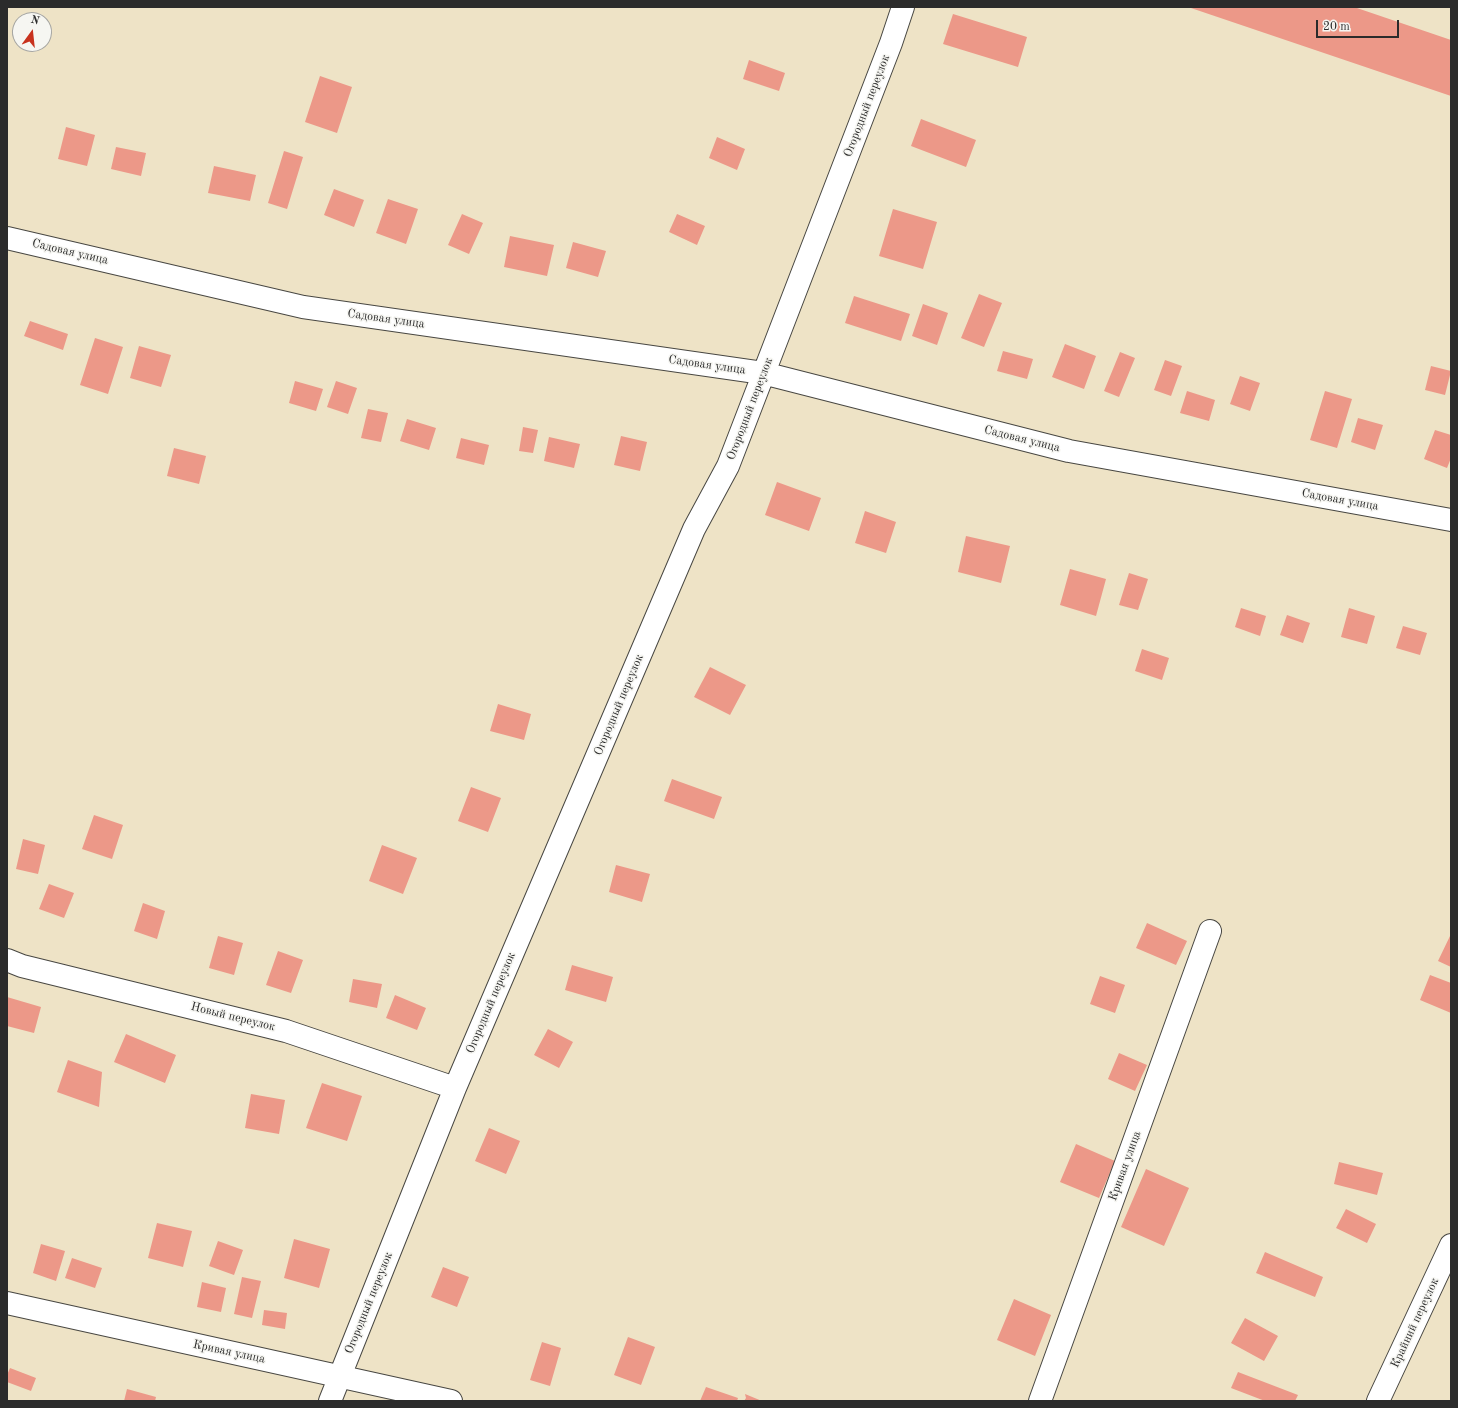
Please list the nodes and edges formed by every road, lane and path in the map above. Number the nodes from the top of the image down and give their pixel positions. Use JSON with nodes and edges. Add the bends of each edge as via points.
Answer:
{"nodes":[{"id":1,"x":903,"y":7,"type":"edge"},
{"id":2,"x":7,"y":238,"type":"edge"},
{"id":3,"x":764,"y":373,"type":"junction"},
{"id":4,"x":1451,"y":520,"type":"edge"},
{"id":5,"x":1210,"y":931,"type":"dead end"},
{"id":6,"x":7,"y":960,"type":"edge"},
{"id":7,"x":455,"y":1088,"type":"junction"},
{"id":8,"x":1451,"y":1245,"type":"edge"},
{"id":9,"x":7,"y":1303,"type":"edge"},
{"id":10,"x":340,"y":1376,"type":"junction"},
{"id":11,"x":330,"y":1401,"type":"edge"},
{"id":12,"x":451,"y":1401,"type":"edge"},
{"id":13,"x":1040,"y":1401,"type":"edge"},
{"id":14,"x":1378,"y":1401,"type":"edge"}],
"edges":[{"from":1,"to":3,"type":"street","name":"Огородный переулок"},
{"from":2,"to":3,"type":"street","name":"Садовая улица","via":[[303,307]]},
{"from":3,"to":4,"type":"street","name":"Садовая улица","via":[[1069,451]]},
{"from":3,"to":7,"type":"street","name":"Огородный переулок","via":[[728,466],[694,529]]},
{"from":5,"to":13,"type":"street","name":"Кривая улица"},
{"from":6,"to":7,"type":"street","name":"Новый переулок","via":[[22,966],[286,1030]]},
{"from":7,"to":10,"type":"street","name":"Огородный переулок"},
{"from":8,"to":14,"type":"street","name":"Крайний переулок"},
{"from":9,"to":10,"type":"street","name":"Кривая улица"},
{"from":10,"to":11,"type":"street","name":"Огородный переулок"},
{"from":10,"to":12,"type":"street","name":"Кривая улица"}]}
